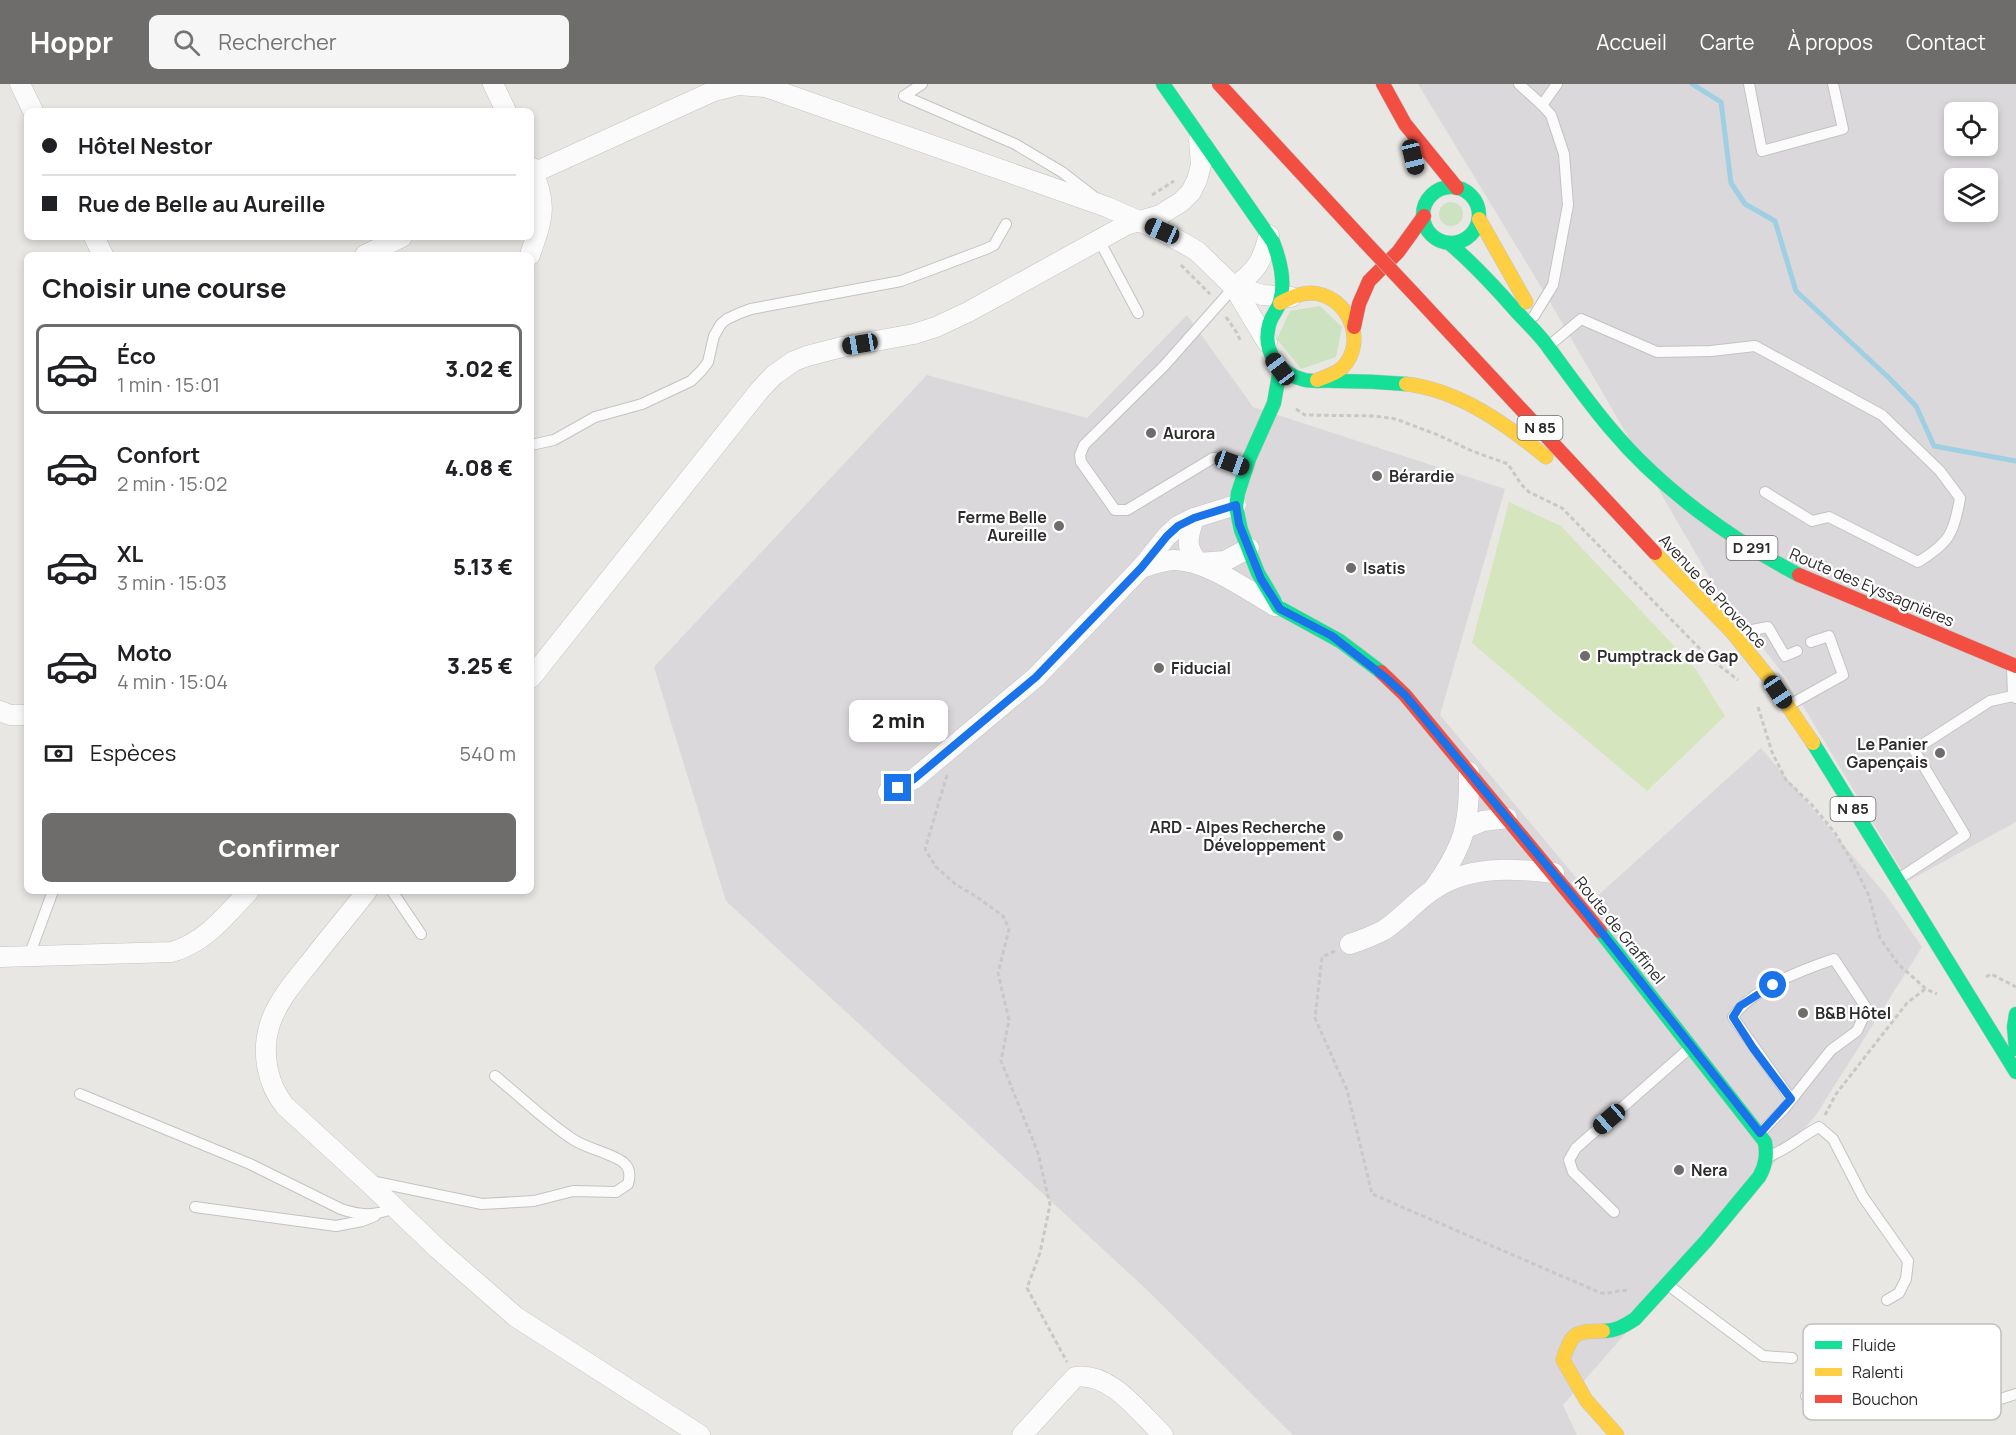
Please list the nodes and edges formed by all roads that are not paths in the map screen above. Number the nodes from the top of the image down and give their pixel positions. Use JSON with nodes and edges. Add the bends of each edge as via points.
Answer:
{"nodes":[{"id":1,"x":20,"y":84,"type":"edge"},
{"id":2,"x":493,"y":84,"type":"edge"},
{"id":3,"x":922,"y":84,"type":"edge"},
{"id":4,"x":1163,"y":84,"type":"edge"},
{"id":5,"x":1219,"y":84,"type":"edge"},
{"id":6,"x":1383,"y":84,"type":"edge"},
{"id":7,"x":1519,"y":84,"type":"edge"},
{"id":8,"x":1557,"y":84,"type":"edge"},
{"id":9,"x":1749,"y":84,"type":"edge"},
{"id":10,"x":1833,"y":84,"type":"edge"},
{"id":11,"x":1542,"y":105,"type":"junction"},
{"id":12,"x":32,"y":108,"type":"edge"},
{"id":13,"x":505,"y":108,"type":"edge"},
{"id":14,"x":1405,"y":124,"type":"junction"},
{"id":15,"x":1279,"y":129,"type":"dead end"},
{"id":16,"x":1198,"y":134,"type":"junction"},
{"id":17,"x":1412,"y":154,"type":"dead end"},
{"id":18,"x":534,"y":170,"type":"edge"},
{"id":19,"x":534,"y":176,"type":"edge"},
{"id":20,"x":1457,"y":188,"type":"junction"},
{"id":21,"x":1423,"y":190,"type":"dead end"},
{"id":22,"x":1425,"y":211,"type":"junction"},
{"id":23,"x":1123,"y":214,"type":"junction"},
{"id":24,"x":1479,"y":219,"type":"junction"},
{"id":25,"x":1006,"y":225,"type":"dead end"},
{"id":26,"x":1353,"y":229,"type":"junction"},
{"id":27,"x":1269,"y":235,"type":"junction"},
{"id":28,"x":396,"y":240,"type":"edge"},
{"id":29,"x":1099,"y":240,"type":"junction"},
{"id":30,"x":1444,"y":241,"type":"junction"},
{"id":31,"x":371,"y":252,"type":"edge"},
{"id":32,"x":531,"y":252,"type":"edge"},
{"id":33,"x":1398,"y":252,"type":"junction"},
{"id":34,"x":1369,"y":281,"type":"junction"},
{"id":35,"x":1234,"y":287,"type":"junction"},
{"id":36,"x":1321,"y":294,"type":"junction"},
{"id":37,"x":1284,"y":299,"type":"junction"},
{"id":38,"x":1138,"y":313,"type":"dead end"},
{"id":39,"x":1534,"y":316,"type":"junction"},
{"id":40,"x":1354,"y":327,"type":"junction"},
{"id":41,"x":1267,"y":343,"type":"junction"},
{"id":42,"x":1548,"y":346,"type":"junction"},
{"id":43,"x":1280,"y":369,"type":"junction"},
{"id":44,"x":1312,"y":380,"type":"junction"},
{"id":45,"x":1266,"y":428,"type":"junction"},
{"id":46,"x":534,"y":444,"type":"edge"},
{"id":47,"x":1246,"y":468,"type":"junction"},
{"id":48,"x":1765,"y":492,"type":"dead end"},
{"id":49,"x":1236,"y":505,"type":"junction"},
{"id":50,"x":1194,"y":518,"type":"junction"},
{"id":51,"x":1249,"y":548,"type":"junction"},
{"id":52,"x":1199,"y":563,"type":"junction"},
{"id":53,"x":1665,"y":564,"type":"junction"},
{"id":54,"x":1141,"y":568,"type":"junction"},
{"id":55,"x":1280,"y":609,"type":"junction"},
{"id":56,"x":1733,"y":633,"type":"junction"},
{"id":57,"x":1811,"y":642,"type":"dead end"},
{"id":58,"x":1797,"y":651,"type":"dead end"},
{"id":59,"x":2014,"y":665,"type":"edge"},
{"id":60,"x":534,"y":674,"type":"edge"},
{"id":61,"x":2015,"y":697,"type":"edge"},
{"id":62,"x":1788,"y":706,"type":"junction"},
{"id":63,"x":0,"y":711,"type":"edge"},
{"id":64,"x":24,"y":715,"type":"edge"},
{"id":65,"x":1469,"y":772,"type":"junction"},
{"id":66,"x":888,"y":792,"type":"dead end"},
{"id":67,"x":1507,"y":818,"type":"junction"},
{"id":68,"x":1463,"y":834,"type":"junction"},
{"id":69,"x":1527,"y":841,"type":"junction"},
{"id":70,"x":1493,"y":870,"type":"junction"},
{"id":71,"x":1554,"y":873,"type":"junction"},
{"id":72,"x":1897,"y":880,"type":"junction"},
{"id":73,"x":1432,"y":890,"type":"junction"},
{"id":74,"x":52,"y":894,"type":"edge"},
{"id":75,"x":246,"y":894,"type":"edge"},
{"id":76,"x":365,"y":894,"type":"edge"},
{"id":77,"x":394,"y":894,"type":"edge"},
{"id":78,"x":421,"y":934,"type":"dead end"},
{"id":79,"x":1350,"y":944,"type":"road end"},
{"id":80,"x":29,"y":956,"type":"junction"},
{"id":81,"x":0,"y":957,"type":"edge"},
{"id":82,"x":2016,"y":1014,"type":"edge"},
{"id":83,"x":1692,"y":1046,"type":"junction"},
{"id":84,"x":2016,"y":1049,"type":"edge"},
{"id":85,"x":2016,"y":1072,"type":"edge"},
{"id":86,"x":495,"y":1076,"type":"dead end"},
{"id":87,"x":80,"y":1094,"type":"dead end"},
{"id":88,"x":1791,"y":1099,"type":"junction"},
{"id":89,"x":1760,"y":1133,"type":"junction"},
{"id":90,"x":1767,"y":1157,"type":"junction"},
{"id":91,"x":368,"y":1181,"type":"junction"},
{"id":92,"x":195,"y":1207,"type":"dead end"},
{"id":93,"x":386,"y":1211,"type":"junction"},
{"id":94,"x":1614,"y":1212,"type":"dead end"},
{"id":95,"x":1667,"y":1285,"type":"junction"},
{"id":96,"x":1887,"y":1300,"type":"dead end"},
{"id":97,"x":1792,"y":1358,"type":"dead end"},
{"id":98,"x":700,"y":1435,"type":"edge"},
{"id":99,"x":1022,"y":1435,"type":"edge"},
{"id":100,"x":1163,"y":1435,"type":"edge"},
{"id":101,"x":1617,"y":1435,"type":"edge"}],
"edges":[{"from":1,"to":12,"type":"street"},
{"from":2,"to":13,"type":"street"},
{"from":3,"to":23,"type":"lane","via":[[904,96],[1015,144]]},
{"from":4,"to":16,"type":"main road"},
{"from":5,"to":26,"type":"main road","number":"N 85"},
{"from":6,"to":14,"type":"main road"},
{"from":7,"to":11,"type":"lane"},
{"from":8,"to":11,"type":"lane"},
{"from":9,"to":10,"type":"lane","via":[[1762,151],[1843,129]]},
{"from":11,"to":39,"type":"lane","via":[[1551,115],[1564,154],[1568,206],[1553,285]]},
{"from":14,"to":17,"type":"main road"},
{"from":14,"to":20,"type":"main road"},
{"from":15,"to":26,"type":"main road"},
{"from":16,"to":23,"type":"street","via":[[1201,165],[1191,192],[1160,215]]},
{"from":16,"to":27,"type":"main road"},
{"from":18,"to":23,"type":"street","via":[[706,94],[731,86],[754,85],[778,90]]},
{"from":19,"to":32,"type":"street","via":[[543,199]]},
{"from":20,"to":22,"type":"main road","via":[[1442,189],[1429,198]]},
{"from":20,"to":24,"type":"main road","via":[[1472,196]]},
{"from":21,"to":22,"type":"main road"},
{"from":22,"to":30,"type":"main road","via":[[1428,230]]},
{"from":22,"to":33,"type":"main road"},
{"from":23,"to":29,"type":"street"},
{"from":23,"to":35,"type":"street","via":[[1197,250]]},
{"from":24,"to":30,"type":"main road","via":[[1465,239]]},
{"from":24,"to":39,"type":"main road","name":"Route des Eyssagnières","number":"D 291"},
{"from":25,"to":46,"type":"lane","via":[[994,245],[901,281],[751,309],[727,319],[714,336],[708,362],[691,381],[642,404],[595,417],[554,440]]},
{"from":26,"to":53,"type":"main road","name":"Avenue de Provence","number":"N 85","bridge":true},
{"from":27,"to":35,"type":"street","via":[[1256,269]]},
{"from":27,"to":37,"type":"main road","via":[[1280,258]]},
{"from":28,"to":31,"type":"street"},
{"from":29,"to":38,"type":"lane"},
{"from":29,"to":60,"type":"street","via":[[936,327],[824,350],[794,361],[774,375]]},
{"from":30,"to":33,"type":"main road"},
{"from":30,"to":42,"type":"main road","name":"Route des Eyssagnières","number":"D 291","via":[[1473,264]]},
{"from":33,"to":34,"type":"main road"},
{"from":34,"to":36,"type":"main road"},
{"from":34,"to":40,"type":"main road"},
{"from":35,"to":37,"type":"street"},
{"from":35,"to":41,"type":"street"},
{"from":35,"to":47,"type":"lane","via":[[1164,366],[1084,445],[1080,455],[1081,462],[1119,511],[1127,510],[1213,458]]},
{"from":36,"to":37,"type":"main road"},
{"from":36,"to":40,"type":"main road","via":[[1344,308]]},
{"from":37,"to":41,"type":"main road","via":[[1270,320]]},
{"from":39,"to":42,"type":"main road","name":"Route des Eyssagnières","number":"D 291"},
{"from":40,"to":44,"type":"main road","via":[[1354,344],[1345,364],[1336,372]]},
{"from":41,"to":43,"type":"main road"},
{"from":42,"to":48,"type":"lane","via":[[1581,319],[1657,352],[1755,346],[1882,415],[1940,471],[1960,498],[1956,524],[1940,549],[1918,562],[1829,517],[1812,521]]},
{"from":42,"to":59,"type":"main road","name":"Route des Eyssagnières","number":"D 291","via":[[1611,430],[1707,519],[1813,582]]},
{"from":43,"to":44,"type":"main road","via":[[1297,379]]},
{"from":43,"to":45,"type":"main road","via":[[1277,397]]},
{"from":44,"to":45,"type":"main road","via":[[1285,401]]},
{"from":44,"to":53,"type":"main road","via":[[1424,387],[1467,404],[1526,440]]},
{"from":45,"to":47,"type":"main road"},
{"from":47,"to":49,"type":"main road"},
{"from":49,"to":50,"type":"street"},
{"from":49,"to":51,"type":"main road"},
{"from":50,"to":52,"type":"street","via":[[1188,545]]},
{"from":50,"to":54,"type":"street","via":[[1167,536]]},
{"from":51,"to":52,"type":"street","via":[[1225,561]]},
{"from":51,"to":55,"type":"main road","via":[[1261,579]]},
{"from":52,"to":54,"type":"street","via":[[1162,561]]},
{"from":52,"to":55,"type":"street"},
{"from":53,"to":56,"type":"main road","name":"Avenue de Provence","number":"N 85"},
{"from":54,"to":66,"type":"street","via":[[1036,677],[914,779]]},
{"from":55,"to":65,"type":"main road","name":"Route de Graffinel","via":[[1332,636],[1386,678]]},
{"from":56,"to":58,"type":"lane","via":[[1768,627],[1785,656]]},
{"from":56,"to":62,"type":"main road","name":"Avenue de Provence","number":"N 85"},
{"from":57,"to":62,"type":"lane","via":[[1829,636],[1843,675]]},
{"from":59,"to":61,"type":"lane"},
{"from":61,"to":72,"type":"lane","via":[[1990,701],[1914,750],[1965,835]]},
{"from":62,"to":72,"type":"main road","name":"Avenue de Provence","number":"N 85"},
{"from":63,"to":64,"type":"street"},
{"from":65,"to":67,"type":"main road","name":"Route de Graffinel"},
{"from":65,"to":68,"type":"street","via":[[1470,803]]},
{"from":67,"to":68,"type":"street","via":[[1483,821]]},
{"from":67,"to":69,"type":"main road","name":"Route de Graffinel"},
{"from":68,"to":70,"type":"street","via":[[1469,859]]},
{"from":68,"to":73,"type":"street","via":[[1452,862]]},
{"from":69,"to":70,"type":"street"},
{"from":69,"to":71,"type":"main road","name":"Route de Graffinel"},
{"from":70,"to":71,"type":"street"},
{"from":70,"to":73,"type":"street","via":[[1462,875]]},
{"from":71,"to":83,"type":"main road","name":"Route de Graffinel"},
{"from":72,"to":85,"type":"main road","name":"Avenue de Provence","number":"N 85"},
{"from":73,"to":79,"type":"street","via":[[1386,928]]},
{"from":74,"to":80,"type":"lane"},
{"from":75,"to":80,"type":"street","via":[[212,930],[183,949]]},
{"from":76,"to":91,"type":"street","via":[[284,997],[270,1023],[266,1047],[277,1097]]},
{"from":77,"to":78,"type":"lane"},
{"from":80,"to":81,"type":"street"},
{"from":82,"to":84,"type":"main road"},
{"from":83,"to":89,"type":"main road","name":"Route de Graffinel"},
{"from":83,"to":94,"type":"lane","via":[[1576,1148],[1569,1160],[1573,1172]]},
{"from":86,"to":91,"type":"lane","via":[[574,1140],[624,1162],[630,1177],[628,1184],[616,1192],[573,1191],[534,1201],[490,1204]]},
{"from":87,"to":93,"type":"lane","via":[[250,1164],[341,1209]]},
{"from":88,"to":88,"type":"lane","via":[[1831,1050],[1857,1031],[1867,1009],[1834,959],[1790,975],[1740,1006],[1733,1017]]},
{"from":88,"to":89,"type":"lane"},
{"from":89,"to":90,"type":"main road","name":"Route de Graffinel"},
{"from":90,"to":95,"type":"main road","via":[[1759,1177]]},
{"from":90,"to":96,"type":"lane","via":[[1782,1152],[1819,1127],[1833,1139],[1863,1197],[1908,1261],[1899,1293]]},
{"from":91,"to":93,"type":"street"},
{"from":92,"to":93,"type":"lane","via":[[336,1226]]},
{"from":93,"to":98,"type":"street","via":[[516,1317]]},
{"from":95,"to":97,"type":"lane","via":[[1763,1356]]},
{"from":95,"to":101,"type":"main road","via":[[1623,1327],[1581,1331],[1569,1341],[1563,1360],[1570,1377]]},
{"from":99,"to":100,"type":"street","via":[[1075,1377],[1087,1375],[1112,1386]]}]}
